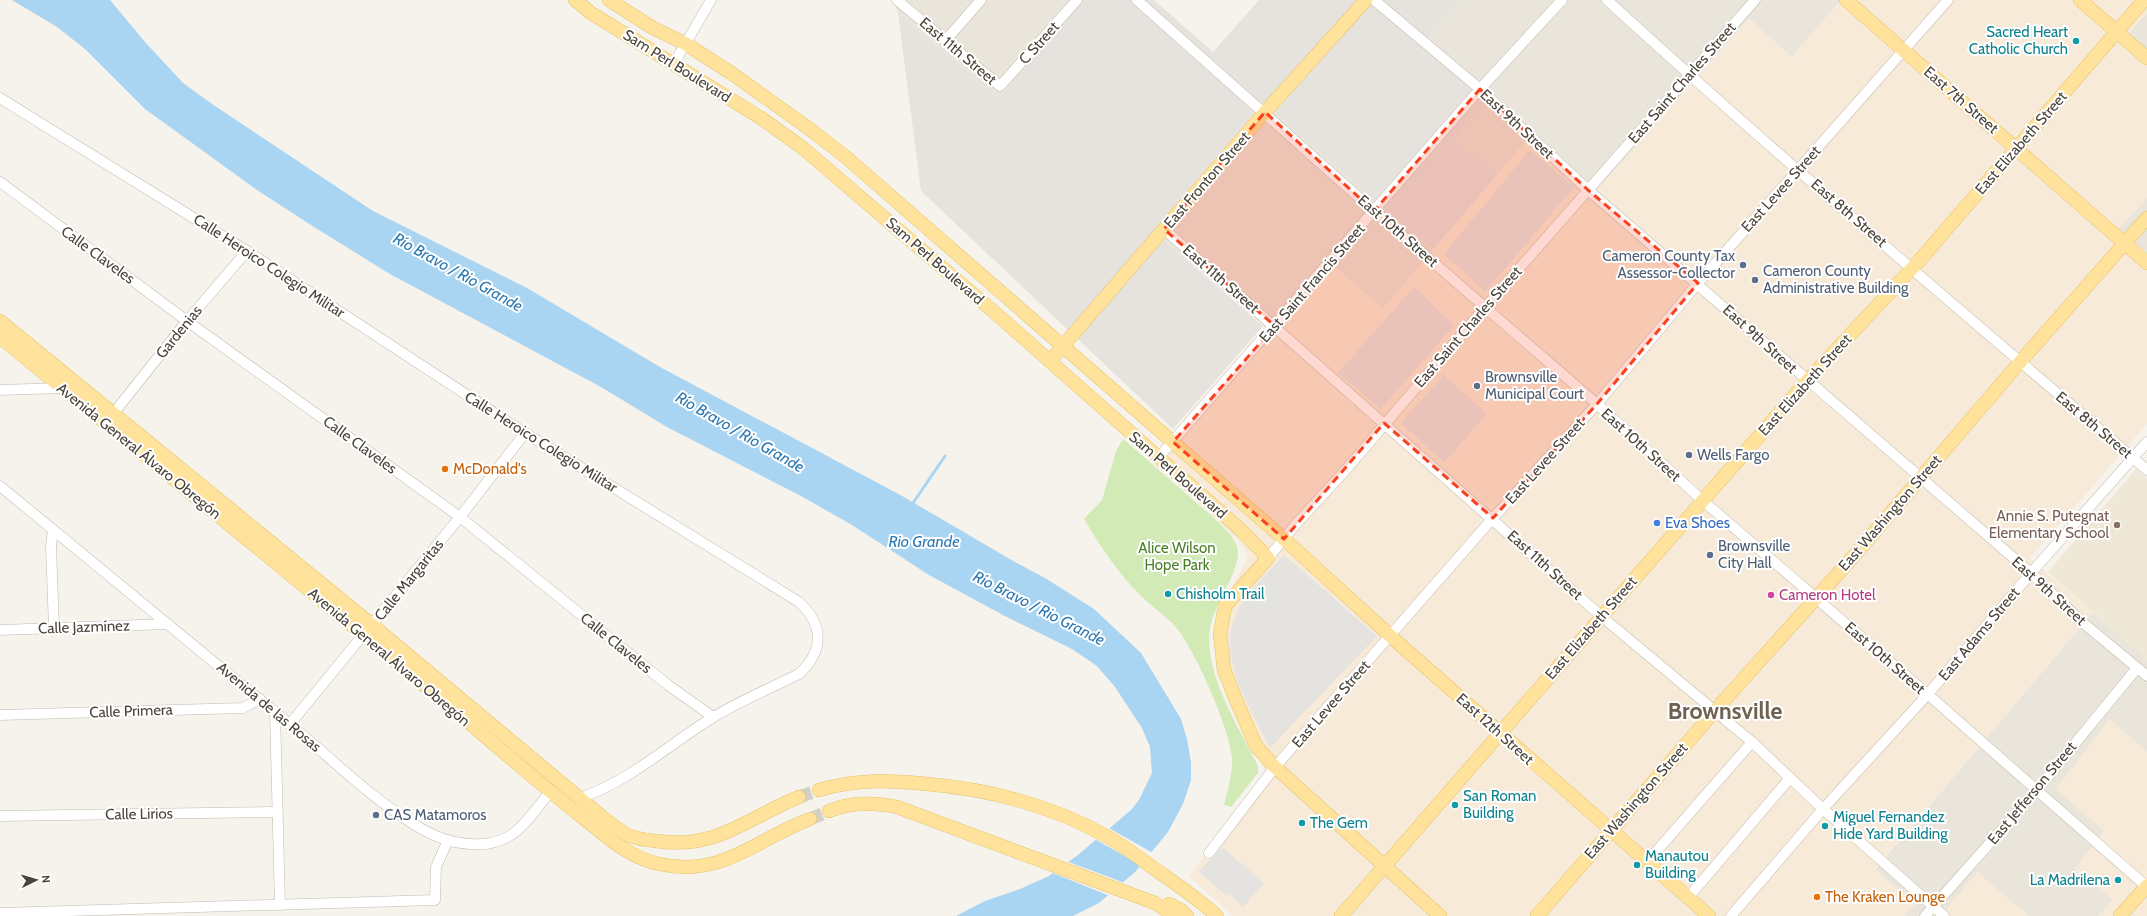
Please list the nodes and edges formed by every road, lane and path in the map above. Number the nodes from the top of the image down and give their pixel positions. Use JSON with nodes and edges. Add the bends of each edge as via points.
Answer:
{"nodes":[{"id":1,"x":575,"y":0,"type":"edge"},
{"id":2,"x":609,"y":0,"type":"edge"},
{"id":3,"x":711,"y":0,"type":"edge"},
{"id":4,"x":897,"y":0,"type":"edge"},
{"id":5,"x":981,"y":0,"type":"edge"},
{"id":6,"x":1077,"y":0,"type":"edge"},
{"id":7,"x":1137,"y":0,"type":"edge"},
{"id":8,"x":1366,"y":0,"type":"edge"},
{"id":9,"x":1374,"y":0,"type":"edge"},
{"id":10,"x":1562,"y":0,"type":"edge"},
{"id":11,"x":1607,"y":0,"type":"edge"},
{"id":12,"x":1754,"y":0,"type":"edge"},
{"id":13,"x":1846,"y":0,"type":"edge"},
{"id":14,"x":1948,"y":0,"type":"edge"},
{"id":15,"x":2080,"y":0,"type":"edge"},
{"id":16,"x":2144,"y":0,"type":"edge"},
{"id":17,"x":2117,"y":32,"type":"junction"},
{"id":18,"x":945,"y":41,"type":"junction"},
{"id":19,"x":686,"y":44,"type":"junction"},
{"id":20,"x":1903,"y":50,"type":"junction"},
{"id":21,"x":2147,"y":58,"type":"edge"},
{"id":22,"x":673,"y":65,"type":"junction"},
{"id":23,"x":1689,"y":75,"type":"junction"},
{"id":24,"x":1000,"y":86,"type":"joint"},
{"id":25,"x":1480,"y":89,"type":"junction"},
{"id":26,"x":0,"y":98,"type":"edge"},
{"id":27,"x":1265,"y":112,"type":"junction"},
{"id":28,"x":2017,"y":149,"type":"junction"},
{"id":29,"x":1800,"y":169,"type":"junction"},
{"id":30,"x":0,"y":182,"type":"edge"},
{"id":31,"x":1588,"y":190,"type":"junction"},
{"id":32,"x":1374,"y":211,"type":"junction"},
{"id":33,"x":2147,"y":218,"type":"edge"},
{"id":34,"x":1164,"y":229,"type":"junction"},
{"id":35,"x":2125,"y":244,"type":"junction"},
{"id":36,"x":247,"y":251,"type":"junction"},
{"id":37,"x":2147,"y":263,"type":"edge"},
{"id":38,"x":1912,"y":268,"type":"junction"},
{"id":39,"x":1698,"y":283,"type":"junction"},
{"id":40,"x":1485,"y":306,"type":"junction"},
{"id":41,"x":0,"y":321,"type":"edge"},
{"id":42,"x":187,"y":321,"type":"junction"},
{"id":43,"x":1275,"y":326,"type":"junction"},
{"id":44,"x":0,"y":337,"type":"edge"},
{"id":45,"x":1063,"y":346,"type":"junction"},
{"id":46,"x":1050,"y":361,"type":"junction"},
{"id":47,"x":2020,"y":362,"type":"junction"},
{"id":48,"x":1807,"y":380,"type":"junction"},
{"id":49,"x":62,"y":388,"type":"junction"},
{"id":50,"x":0,"y":390,"type":"edge"},
{"id":51,"x":1597,"y":404,"type":"junction"},
{"id":52,"x":109,"y":418,"type":"junction"},
{"id":53,"x":1384,"y":423,"type":"junction"},
{"id":54,"x":525,"y":433,"type":"junction"},
{"id":55,"x":1173,"y":442,"type":"junction"},
{"id":56,"x":2147,"y":442,"type":"edge"},
{"id":57,"x":1158,"y":458,"type":"junction"},
{"id":58,"x":2133,"y":458,"type":"junction"},
{"id":59,"x":2147,"y":470,"type":"edge"},
{"id":60,"x":1921,"y":479,"type":"junction"},
{"id":61,"x":0,"y":486,"type":"edge"},
{"id":62,"x":1702,"y":500,"type":"junction"},
{"id":63,"x":460,"y":517,"type":"junction"},
{"id":64,"x":1493,"y":518,"type":"junction"},
{"id":65,"x":53,"y":530,"type":"junction"},
{"id":66,"x":1284,"y":539,"type":"junction"},
{"id":67,"x":1268,"y":558,"type":"junction"},
{"id":68,"x":2031,"y":573,"type":"junction"},
{"id":69,"x":1816,"y":598,"type":"junction"},
{"id":70,"x":1602,"y":616,"type":"junction"},
{"id":71,"x":168,"y":624,"type":"junction"},
{"id":72,"x":54,"y":628,"type":"junction"},
{"id":73,"x":0,"y":630,"type":"edge"},
{"id":74,"x":368,"y":630,"type":"junction"},
{"id":75,"x":1390,"y":636,"type":"junction"},
{"id":76,"x":2137,"y":668,"type":"junction"},
{"id":77,"x":2147,"y":676,"type":"edge"},
{"id":78,"x":1928,"y":694,"type":"junction"},
{"id":79,"x":260,"y":699,"type":"junction"},
{"id":80,"x":1714,"y":711,"type":"junction"},
{"id":81,"x":275,"y":712,"type":"junction"},
{"id":82,"x":0,"y":715,"type":"edge"},
{"id":83,"x":713,"y":717,"type":"junction"},
{"id":84,"x":290,"y":724,"type":"junction"},
{"id":85,"x":488,"y":730,"type":"junction"},
{"id":86,"x":1500,"y":733,"type":"junction"},
{"id":87,"x":1752,"y":742,"type":"junction"},
{"id":88,"x":1275,"y":767,"type":"junction"},
{"id":89,"x":1790,"y":778,"type":"junction"},
{"id":90,"x":819,"y":790,"type":"tunnel mouth"},
{"id":91,"x":2036,"y":791,"type":"junction"},
{"id":92,"x":550,"y":792,"type":"junction"},
{"id":93,"x":799,"y":797,"type":"tunnel mouth"},
{"id":94,"x":580,"y":798,"type":"junction"},
{"id":95,"x":1823,"y":809,"type":"junction"},
{"id":96,"x":829,"y":811,"type":"tunnel mouth"},
{"id":97,"x":278,"y":812,"type":"junction"},
{"id":98,"x":0,"y":816,"type":"edge"},
{"id":99,"x":810,"y":818,"type":"tunnel mouth"},
{"id":100,"x":1610,"y":831,"type":"junction"},
{"id":101,"x":448,"y":840,"type":"junction"},
{"id":102,"x":1209,"y":853,"type":"dead end"},
{"id":103,"x":1647,"y":862,"type":"junction"},
{"id":104,"x":1384,"y":867,"type":"junction"},
{"id":105,"x":2147,"y":887,"type":"edge"},
{"id":106,"x":1687,"y":898,"type":"junction"},
{"id":107,"x":1155,"y":903,"type":"junction"},
{"id":108,"x":280,"y":905,"type":"junction"},
{"id":109,"x":1934,"y":907,"type":"junction"},
{"id":110,"x":0,"y":913,"type":"edge"},
{"id":111,"x":1156,"y":916,"type":"edge"},
{"id":112,"x":1160,"y":916,"type":"edge"},
{"id":113,"x":1166,"y":916,"type":"edge"},
{"id":114,"x":1175,"y":916,"type":"edge"},
{"id":115,"x":1187,"y":916,"type":"edge"},
{"id":116,"x":1217,"y":916,"type":"edge"},
{"id":117,"x":1341,"y":916,"type":"edge"},
{"id":118,"x":1440,"y":916,"type":"edge"},
{"id":119,"x":1537,"y":916,"type":"edge"},
{"id":120,"x":1708,"y":916,"type":"edge"},
{"id":121,"x":1731,"y":916,"type":"edge"},
{"id":122,"x":1925,"y":916,"type":"edge"},
{"id":123,"x":1944,"y":916,"type":"edge"},
{"id":124,"x":2120,"y":916,"type":"edge"}],
"edges":[{"from":1,"to":22,"type":"main road","name":"Sam Perl Boulevard"},
{"from":2,"to":19,"type":"main road","name":"Sam Perl Boulevard","via":[[653,28]]},
{"from":3,"to":19,"type":"street"},
{"from":4,"to":18,"type":"street","name":"East 11th Street"},
{"from":5,"to":18,"type":"street"},
{"from":6,"to":24,"type":"street","name":"C Street"},
{"from":7,"to":27,"type":"street","name":"East 10th Street"},
{"from":8,"to":27,"type":"main road","name":"East Fronton Street"},
{"from":9,"to":25,"type":"street","name":"East 9th Street"},
{"from":10,"to":25,"type":"street","name":"East Saint Francis Street"},
{"from":11,"to":23,"type":"street","name":"East 8th Street"},
{"from":12,"to":23,"type":"street","name":"East Saint Charles Street"},
{"from":13,"to":20,"type":"main road","name":"East 7th Street"},
{"from":14,"to":20,"type":"street","name":"East Levee Street"},
{"from":15,"to":17,"type":"main road"},
{"from":16,"to":17,"type":"main road","name":"East Elizabeth Street"},
{"from":17,"to":21,"type":"main road"},
{"from":17,"to":28,"type":"main road","name":"East Elizabeth Street"},
{"from":18,"to":24,"type":"street","name":"East 11th Street"},
{"from":19,"to":22,"type":"street"},
{"from":19,"to":45,"type":"main road","name":"Sam Perl Boulevard","via":[[805,125],[847,158]]},
{"from":20,"to":28,"type":"main road","name":"East 7th Street"},
{"from":20,"to":29,"type":"street","name":"East Levee Street"},
{"from":22,"to":46,"type":"main road","name":"Sam Perl Boulevard","via":[[761,118],[804,149]]},
{"from":23,"to":29,"type":"street","name":"East 8th Street"},
{"from":23,"to":31,"type":"street","name":"East Saint Charles Street"},
{"from":25,"to":31,"type":"street","name":"East 9th Street"},
{"from":25,"to":32,"type":"street","name":"East Saint Francis Street"},
{"from":26,"to":36,"type":"street","name":"Calle Heroico Colegio Militar"},
{"from":27,"to":32,"type":"street","name":"East 10th Street"},
{"from":27,"to":34,"type":"main road","name":"East Fronton Street"},
{"from":28,"to":35,"type":"main road","name":"East 7th Street"},
{"from":28,"to":38,"type":"main road","name":"East Elizabeth Street"},
{"from":29,"to":38,"type":"street","name":"East 8th Street"},
{"from":29,"to":39,"type":"street","name":"East Levee Street"},
{"from":30,"to":42,"type":"street","name":"Calle Claveles"},
{"from":31,"to":39,"type":"street","name":"East 9th Street"},
{"from":31,"to":40,"type":"street","name":"East Saint Charles Street"},
{"from":32,"to":40,"type":"street","name":"East 10th Street"},
{"from":32,"to":43,"type":"street","name":"East Saint Francis Street"},
{"from":33,"to":35,"type":"main road","name":"East Washington Street"},
{"from":34,"to":43,"type":"street","name":"East 11th Street"},
{"from":34,"to":45,"type":"main road","name":"East Fronton Street"},
{"from":35,"to":37,"type":"main road","name":"East 7th Street"},
{"from":35,"to":47,"type":"main road","name":"East Washington Street"},
{"from":36,"to":42,"type":"street","name":"Gardenias"},
{"from":36,"to":54,"type":"street","name":"Calle Heroico Colegio Militar"},
{"from":38,"to":47,"type":"street","name":"East 8th Street"},
{"from":38,"to":48,"type":"main road","name":"East Elizabeth Street"},
{"from":39,"to":48,"type":"street","name":"East 9th Street"},
{"from":39,"to":51,"type":"street","name":"East Levee Street"},
{"from":40,"to":51,"type":"street","name":"East 10th Street"},
{"from":40,"to":53,"type":"street","name":"East Saint Charles Street"},
{"from":41,"to":52,"type":"main road","name":"Avenida General Álvaro Obregón"},
{"from":42,"to":52,"type":"street","name":"Gardenias"},
{"from":42,"to":63,"type":"street","name":"Calle Claveles"},
{"from":43,"to":53,"type":"street","name":"East 11th Street"},
{"from":43,"to":55,"type":"street","name":"East Saint Francis Street"},
{"from":44,"to":49,"type":"main road","name":"Avenida General Álvaro Obregón"},
{"from":45,"to":46,"type":"main road","name":"East Fronton Street"},
{"from":45,"to":55,"type":"main road","name":"Sam Perl Boulevard"},
{"from":46,"to":57,"type":"main road","name":"Sam Perl Boulevard"},
{"from":47,"to":58,"type":"street","name":"East 8th Street"},
{"from":47,"to":60,"type":"main road","name":"East Washington Street"},
{"from":48,"to":60,"type":"street","name":"East 9th Street"},
{"from":48,"to":62,"type":"main road","name":"East Elizabeth Street"},
{"from":49,"to":50,"type":"street"},
{"from":49,"to":52,"type":"main road","name":"Avenida General Álvaro Obregón"},
{"from":51,"to":62,"type":"street","name":"East 10th Street"},
{"from":51,"to":64,"type":"street","name":"East Levee Street"},
{"from":52,"to":74,"type":"main road","name":"Avenida General Álvaro Obregón"},
{"from":53,"to":64,"type":"street","name":"East 11th Street"},
{"from":53,"to":66,"type":"street","name":"East Saint Charles Street"},
{"from":54,"to":63,"type":"street","name":"Calle Margaritas"},
{"from":54,"to":83,"type":"street","name":"Calle Heroico Colegio Militar","via":[[799,602],[810,613],[817,628],[817,648],[810,663],[799,674]]},
{"from":55,"to":57,"type":"street","name":"East Saint Francis Street"},
{"from":55,"to":66,"type":"main road","name":"Sam Perl Boulevard"},
{"from":56,"to":58,"type":"street","name":"East Adams Street"},
{"from":57,"to":67,"type":"main road","name":"Sam Perl Boulevard","via":[[1243,532]]},
{"from":58,"to":59,"type":"street","name":"East 8th Street"},
{"from":58,"to":68,"type":"street","name":"East Adams Street"},
{"from":60,"to":68,"type":"street","name":"East 9th Street"},
{"from":60,"to":69,"type":"main road","name":"East Washington Street"},
{"from":61,"to":65,"type":"street","name":"Avenida de las Rosas"},
{"from":62,"to":69,"type":"street","name":"East 10th Street"},
{"from":62,"to":70,"type":"main road","name":"East Elizabeth Street"},
{"from":63,"to":74,"type":"street","name":"Calle Margaritas"},
{"from":63,"to":83,"type":"street","name":"Calle Claveles","via":[[668,685]]},
{"from":64,"to":70,"type":"street","name":"East 11th Street"},
{"from":64,"to":75,"type":"street","name":"East Levee Street"},
{"from":65,"to":71,"type":"street","name":"Avenida de las Rosas"},
{"from":65,"to":72,"type":"street","via":[[51,546]]},
{"from":66,"to":67,"type":"street","name":"East Saint Charles Street"},
{"from":66,"to":75,"type":"main road","name":"East 12th Street"},
{"from":67,"to":88,"type":"main road","name":"East Saint Charles Street","via":[[1225,606],[1220,634],[1224,670],[1256,746]]},
{"from":68,"to":76,"type":"street","name":"East 9th Street","via":[[2082,622]]},
{"from":68,"to":78,"type":"street","name":"East Adams Street"},
{"from":69,"to":78,"type":"street","name":"East 10th Street"},
{"from":69,"to":80,"type":"main road","name":"East Washington Street"},
{"from":70,"to":80,"type":"street","name":"East 11th Street"},
{"from":70,"to":86,"type":"main road","name":"East Elizabeth Street"},
{"from":71,"to":72,"type":"street","name":"Calle Jazmínez"},
{"from":71,"to":79,"type":"street","name":"Avenida de las Rosas"},
{"from":72,"to":73,"type":"street","name":"Calle Jazmínez"},
{"from":74,"to":84,"type":"street","name":"Calle Margaritas"},
{"from":74,"to":85,"type":"main road","name":"Avenida General Álvaro Obregón"},
{"from":75,"to":86,"type":"main road","name":"East 12th Street"},
{"from":75,"to":88,"type":"street","name":"East Levee Street"},
{"from":76,"to":77,"type":"street","name":"East 9th Street"},
{"from":76,"to":91,"type":"street","name":"East Jefferson Street"},
{"from":78,"to":91,"type":"street","name":"East 10th Street"},
{"from":78,"to":95,"type":"street","name":"East Adams Street"},
{"from":79,"to":81,"type":"street","name":"Avenida de las Rosas"},
{"from":79,"to":82,"type":"street","name":"Calle Primera","via":[[242,708]]},
{"from":80,"to":87,"type":"street","name":"East 11th Street"},
{"from":80,"to":100,"type":"main road","name":"East Washington Street"},
{"from":81,"to":84,"type":"street","name":"Avenida de las Rosas"},
{"from":81,"to":97,"type":"street"},
{"from":83,"to":94,"type":"street","name":"Calle Heroico Colegio Militar","via":[[633,773]]},
{"from":84,"to":101,"type":"street","name":"Avenida de las Rosas","via":[[398,814],[426,832]]},
{"from":85,"to":92,"type":"main road","name":"Avenida General Álvaro Obregón"},
{"from":85,"to":94,"type":"main road","name":"Avenida General Álvaro Obregón"},
{"from":86,"to":100,"type":"main road","name":"East 12th Street"},
{"from":86,"to":104,"type":"main road","name":"East Elizabeth Street"},
{"from":87,"to":89,"type":"street","name":"East 11th Street"},
{"from":87,"to":103,"type":"street"},
{"from":88,"to":102,"type":"street","name":"East Levee Street"},
{"from":88,"to":104,"type":"main road","name":"East Saint Charles Street"},
{"from":89,"to":95,"type":"street","name":"East 11th Street"},
{"from":89,"to":106,"type":"street"},
{"from":90,"to":116,"type":"main road","via":[[864,780],[892,780],[942,785],[1029,804],[1106,836],[1175,883]]},
{"from":91,"to":105,"type":"street","name":"East 10th Street"},
{"from":91,"to":109,"type":"street","name":"East Jefferson Street"},
{"from":92,"to":99,"type":"main road","name":"Avenida General Álvaro Obregón","via":[[625,850],[644,859],[674,866],[706,865],[725,861]]},
{"from":92,"to":101,"type":"street","name":"Avenida de las Rosas","via":[[515,834],[507,839],[481,844]]},
{"from":93,"to":94,"type":"main road","name":"Avenida General Álvaro Obregón","via":[[728,832],[704,841],[685,843],[641,839],[626,834]]},
{"from":95,"to":109,"type":"street","name":"East 11th Street"},
{"from":95,"to":121,"type":"street","name":"East Adams Street"},
{"from":96,"to":107,"type":"main road","via":[[857,804],[875,803],[897,807]]},
{"from":97,"to":98,"type":"street","name":"Calle Lirios"},
{"from":97,"to":108,"type":"street"},
{"from":100,"to":103,"type":"main road","name":"East 12th Street"},
{"from":100,"to":119,"type":"main road","name":"East Washington Street"},
{"from":101,"to":108,"type":"street","via":[[436,867],[435,900]]},
{"from":103,"to":106,"type":"main road","name":"East 12th Street"},
{"from":104,"to":117,"type":"main road","name":"East Elizabeth Street"},
{"from":104,"to":118,"type":"main road","name":"East Saint Charles Street"},
{"from":105,"to":124,"type":"main road"},
{"from":106,"to":120,"type":"main road","name":"East 12th Street"},
{"from":107,"to":111,"type":"main road"},
{"from":107,"to":112,"type":"main road"},
{"from":107,"to":113,"type":"main road"},
{"from":107,"to":114,"type":"main road"},
{"from":107,"to":115,"type":"main road","via":[[1171,904]]},
{"from":108,"to":110,"type":"street"},
{"from":109,"to":122,"type":"street","name":"East Jefferson Street"},
{"from":109,"to":123,"type":"street","name":"East 11th Street"}]}
